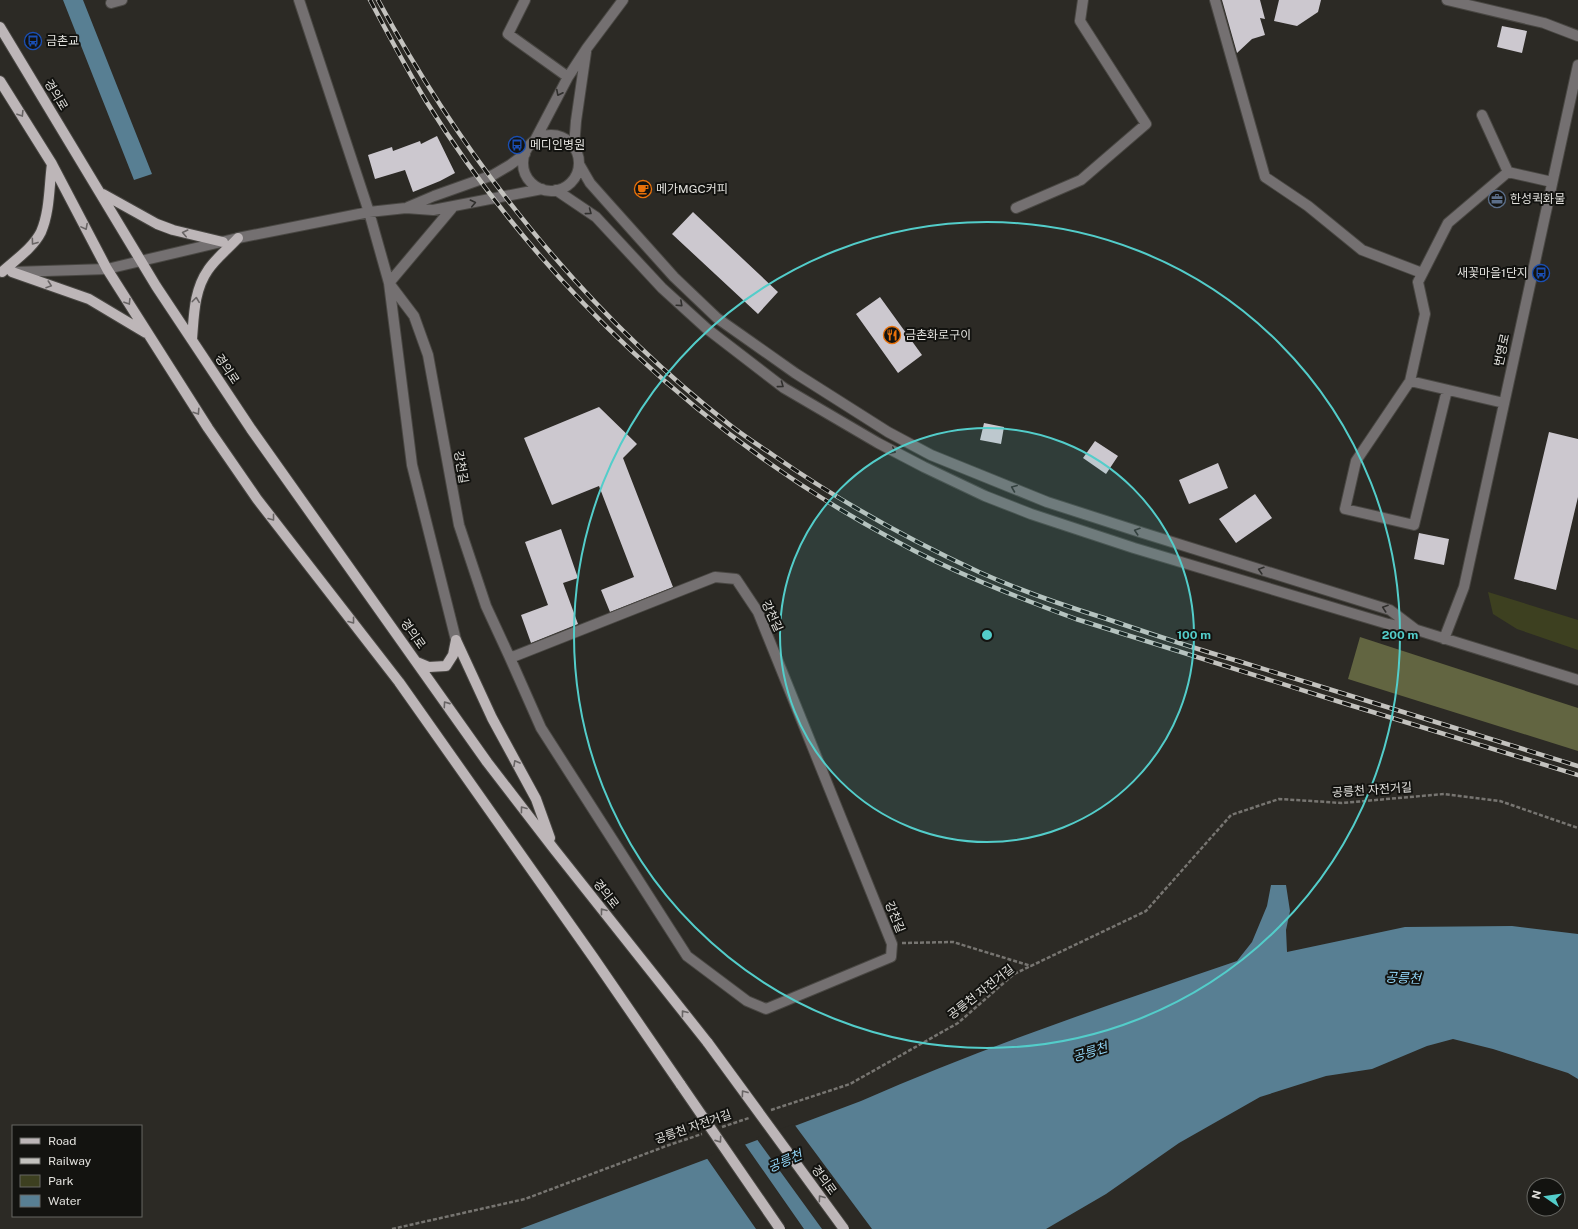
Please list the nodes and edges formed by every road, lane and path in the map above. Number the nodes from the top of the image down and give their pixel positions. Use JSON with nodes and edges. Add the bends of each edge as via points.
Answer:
{"nodes":[{"id":1,"x":122,"y":0,"type":"edge"},
{"id":2,"x":299,"y":0,"type":"edge"},
{"id":3,"x":525,"y":0,"type":"edge"},
{"id":4,"x":623,"y":0,"type":"edge"},
{"id":5,"x":1083,"y":0,"type":"edge"},
{"id":6,"x":1215,"y":0,"type":"edge"},
{"id":7,"x":1447,"y":0,"type":"edge"},
{"id":8,"x":111,"y":3,"type":"dead end"},
{"id":9,"x":0,"y":27,"type":"edge"},
{"id":10,"x":1578,"y":36,"type":"edge"},
{"id":11,"x":587,"y":48,"type":"junction"},
{"id":12,"x":1578,"y":65,"type":"edge"},
{"id":13,"x":568,"y":77,"type":"junction"},
{"id":14,"x":0,"y":81,"type":"edge"},
{"id":15,"x":1482,"y":115,"type":"dead end"},
{"id":16,"x":535,"y":140,"type":"junction"},
{"id":17,"x":574,"y":147,"type":"junction"},
{"id":18,"x":525,"y":154,"type":"junction"},
{"id":19,"x":52,"y":164,"type":"junction"},
{"id":20,"x":579,"y":164,"type":"junction"},
{"id":21,"x":1508,"y":172,"type":"junction"},
{"id":22,"x":1552,"y":182,"type":"junction"},
{"id":23,"x":542,"y":189,"type":"junction"},
{"id":24,"x":556,"y":190,"type":"junction"},
{"id":25,"x":101,"y":194,"type":"junction"},
{"id":26,"x":453,"y":207,"type":"junction"},
{"id":27,"x":406,"y":208,"type":"junction"},
{"id":28,"x":1016,"y":208,"type":"dead end"},
{"id":29,"x":369,"y":212,"type":"junction"},
{"id":30,"x":238,"y":238,"type":"junction"},
{"id":31,"x":223,"y":242,"type":"junction"},
{"id":32,"x":142,"y":261,"type":"junction"},
{"id":33,"x":107,"y":269,"type":"junction"},
{"id":34,"x":5,"y":272,"type":"edge"},
{"id":35,"x":1422,"y":273,"type":"junction"},
{"id":36,"x":389,"y":283,"type":"junction"},
{"id":37,"x":148,"y":334,"type":"junction"},
{"id":38,"x":192,"y":339,"type":"junction"},
{"id":39,"x":1410,"y":380,"type":"junction"},
{"id":40,"x":1447,"y":390,"type":"junction"},
{"id":41,"x":1504,"y":403,"type":"junction"},
{"id":42,"x":1416,"y":630,"type":"junction"},
{"id":43,"x":1444,"y":639,"type":"junction"},
{"id":44,"x":456,"y":640,"type":"junction"},
{"id":45,"x":510,"y":658,"type":"junction"},
{"id":46,"x":417,"y":662,"type":"junction"},
{"id":47,"x":1578,"y":680,"type":"edge"},
{"id":48,"x":1578,"y":828,"type":"edge"},
{"id":49,"x":554,"y":849,"type":"junction"},
{"id":50,"x":892,"y":944,"type":"junction"},
{"id":51,"x":1032,"y":966,"type":"junction"},
{"id":52,"x":767,"y":1112,"type":"dead end"},
{"id":53,"x":752,"y":1117,"type":"dead end"},
{"id":54,"x":721,"y":1127,"type":"dead end"},
{"id":55,"x":706,"y":1132,"type":"dead end"},
{"id":56,"x":392,"y":1229,"type":"edge"},
{"id":57,"x":780,"y":1229,"type":"edge"},
{"id":58,"x":844,"y":1229,"type":"edge"}],
"edges":[{"from":1,"to":8,"type":"street"},
{"from":2,"to":29,"type":"street"},
{"from":3,"to":13,"type":"street","via":[[508,34]]},
{"from":4,"to":11,"type":"street"},
{"from":5,"to":28,"type":"street","via":[[1080,21],[1146,124],[1081,180]]},
{"from":6,"to":35,"type":"street","via":[[1265,177],[1308,206],[1362,250]]},
{"from":7,"to":10,"type":"street","via":[[1544,23]]},
{"from":9,"to":25,"type":"main road","name":"경의로"},
{"from":11,"to":13,"type":"street"},
{"from":11,"to":17,"type":"street"},
{"from":12,"to":22,"type":"street","name":"번영로"},
{"from":13,"to":16,"type":"street","one_way":true},
{"from":14,"to":19,"type":"main road","one_way":true},
{"from":15,"to":21,"type":"street"},
{"from":16,"to":17,"type":"street","via":[[543,136],[560,136]]},
{"from":16,"to":18,"type":"street"},
{"from":17,"to":20,"type":"street"},
{"from":18,"to":23,"type":"street","via":[[524,171],[534,185]]},
{"from":18,"to":27,"type":"street","via":[[493,174]]},
{"from":19,"to":33,"type":"main road","one_way":true},
{"from":19,"to":34,"type":"main road","one_way":true,"via":[[41,232]]},
{"from":20,"to":24,"type":"street","via":[[570,184]]},
{"from":42,"to":20,"type":"street","one_way":true,"via":[[1390,610],[1047,502],[931,455],[888,432],[795,373],[717,318],[674,277],[590,183]]},
{"from":21,"to":22,"type":"street"},
{"from":21,"to":35,"type":"street","via":[[1448,224]]},
{"from":22,"to":41,"type":"street","name":"번영로"},
{"from":23,"to":24,"type":"street"},
{"from":26,"to":23,"type":"street","one_way":true},
{"from":24,"to":42,"type":"street","one_way":true,"via":[[596,217],[668,293],[706,328],[784,388],[924,467],[985,496],[1045,519],[1380,622]]},
{"from":31,"to":25,"type":"main road","one_way":true,"via":[[157,224]]},
{"from":25,"to":32,"type":"main road","name":"경의로"},
{"from":26,"to":27,"type":"street","via":[[433,210]]},
{"from":26,"to":36,"type":"street"},
{"from":27,"to":29,"type":"street"},
{"from":29,"to":30,"type":"street"},
{"from":29,"to":36,"type":"street"},
{"from":30,"to":31,"type":"street"},
{"from":38,"to":30,"type":"main road","one_way":true,"via":[[197,294],[201,282],[209,269]]},
{"from":31,"to":32,"type":"street"},
{"from":32,"to":33,"type":"street"},
{"from":32,"to":38,"type":"main road","name":"경의로"},
{"from":33,"to":34,"type":"street"},
{"from":33,"to":37,"type":"main road","one_way":true},
{"from":34,"to":37,"type":"main road","one_way":true,"via":[[89,299]]},
{"from":35,"to":39,"type":"street","via":[[1418,282],[1425,314]]},
{"from":36,"to":44,"type":"street","via":[[412,465]]},
{"from":36,"to":45,"type":"street","name":"강천길","via":[[414,316],[428,355],[459,525],[486,606]]},
{"from":37,"to":57,"type":"main road","one_way":true,"bridge":true,"via":[[257,499],[399,682],[593,957]]},
{"from":38,"to":46,"type":"main road","name":"경의로","via":[[251,429]]},
{"from":39,"to":40,"type":"street"},
{"from":39,"to":40,"type":"street","via":[[1356,461],[1345,509],[1414,525]]},
{"from":40,"to":41,"type":"street"},
{"from":41,"to":43,"type":"street","name":"번영로","via":[[1464,587]]},
{"from":42,"to":43,"type":"street"},
{"from":43,"to":47,"type":"street"},
{"from":44,"to":46,"type":"main road","via":[[453,655],[446,666],[429,667]]},
{"from":49,"to":44,"type":"main road","one_way":true,"via":[[536,799],[492,718]]},
{"from":45,"to":50,"type":"street","name":"강천길","via":[[541,728],[687,956],[747,1001],[766,1009],[891,957]]},
{"from":45,"to":50,"type":"street","name":"강천길","via":[[715,577],[736,579],[758,612]]},
{"from":49,"to":46,"type":"main road","name":"경의로","one_way":true,"via":[[487,762]]},
{"from":48,"to":51,"type":"path","name":"공릉천 자전거길","via":[[1500,801],[1444,794],[1342,803],[1280,799],[1230,815],[1146,911]]},
{"from":58,"to":49,"type":"main road","name":"경의로","one_way":true,"bridge":true,"via":[[708,1043]]},
{"from":50,"to":51,"type":"path","via":[[952,942]]},
{"from":51,"to":52,"type":"path","name":"공릉천 자전거길","via":[[1014,974],[958,1023],[850,1084]]},
{"from":53,"to":54,"type":"path","name":"공릉천 자전거길"},
{"from":55,"to":56,"type":"path","name":"공릉천 자전거길","via":[[525,1200]]}]}
